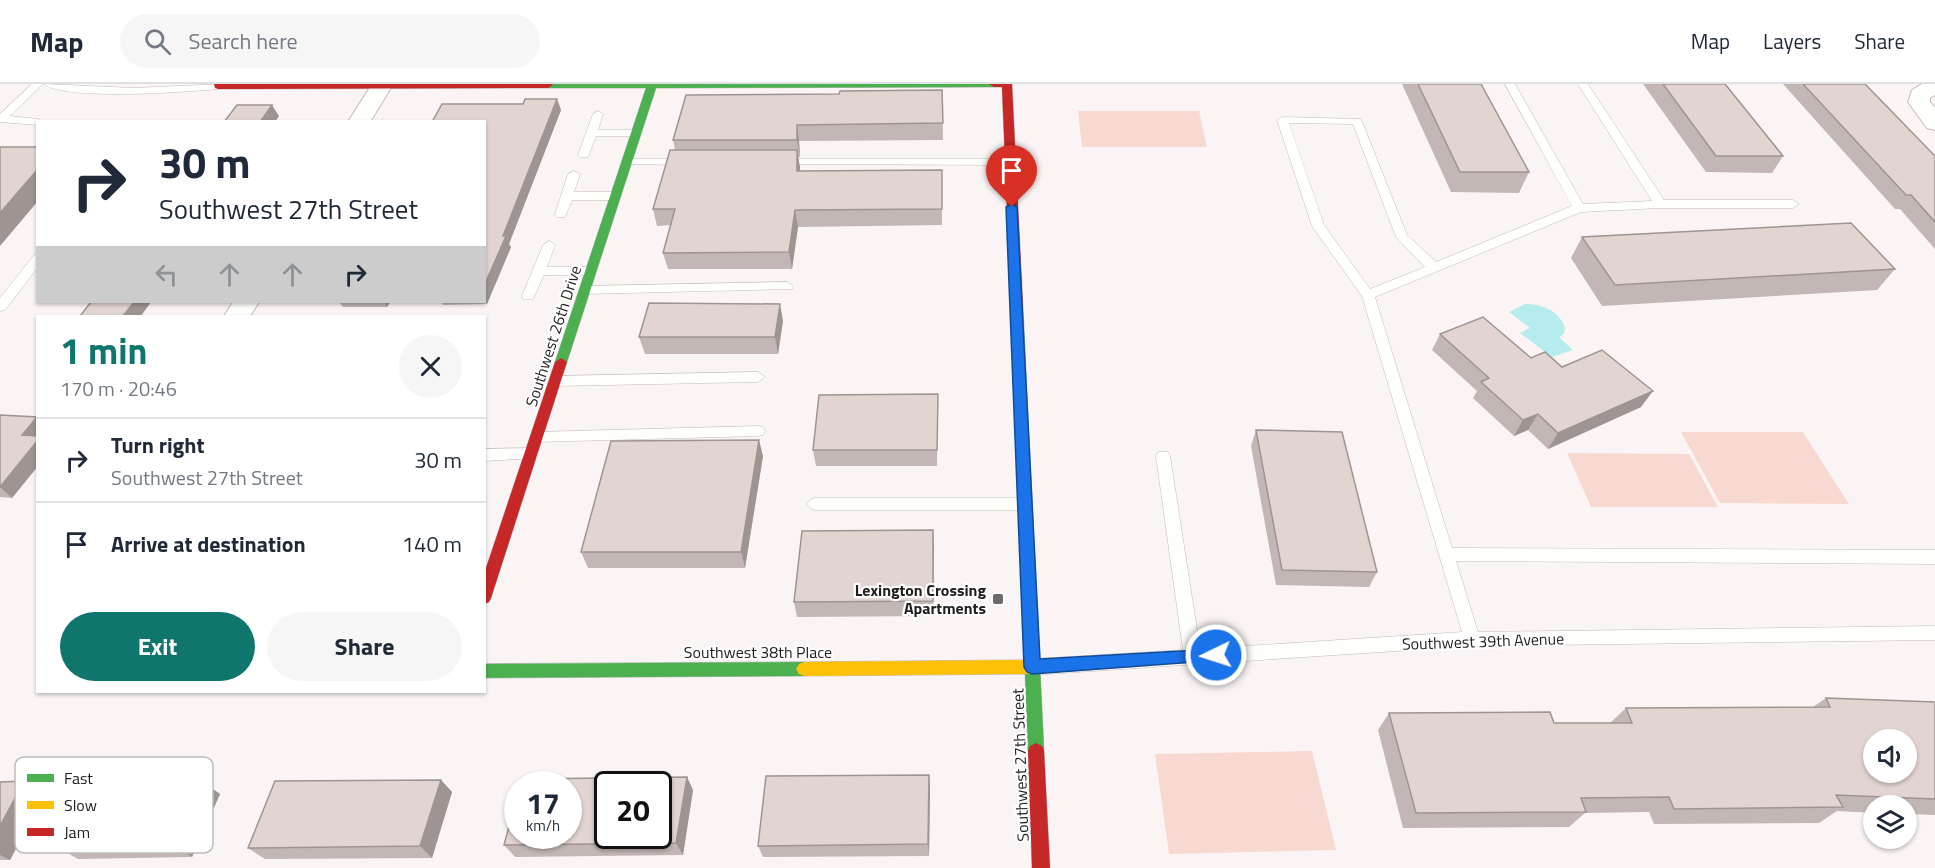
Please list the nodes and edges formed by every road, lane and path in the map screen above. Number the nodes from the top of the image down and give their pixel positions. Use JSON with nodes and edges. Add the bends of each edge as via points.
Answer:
{"nodes":[{"id":1,"x":38,"y":84,"type":"edge"},
{"id":2,"x":49,"y":84,"type":"edge"},
{"id":3,"x":1006,"y":84,"type":"edge"},
{"id":4,"x":1510,"y":84,"type":"edge"},
{"id":5,"x":1583,"y":84,"type":"edge"},
{"id":6,"x":214,"y":85,"type":"edge"},
{"id":7,"x":652,"y":85,"type":"edge"},
{"id":8,"x":381,"y":86,"type":"junction"},
{"id":9,"x":1927,"y":90,"type":"edge"},
{"id":10,"x":597,"y":114,"type":"dead end"},
{"id":11,"x":0,"y":119,"type":"edge"},
{"id":12,"x":360,"y":120,"type":"edge"},
{"id":13,"x":36,"y":122,"type":"edge"},
{"id":14,"x":1935,"y":123,"type":"edge"},
{"id":15,"x":591,"y":133,"type":"junction"},
{"id":16,"x":637,"y":133,"type":"junction"},
{"id":17,"x":584,"y":155,"type":"dead end"},
{"id":18,"x":627,"y":162,"type":"junction"},
{"id":19,"x":698,"y":162,"type":"edge"},
{"id":20,"x":769,"y":162,"type":"edge"},
{"id":21,"x":1010,"y":162,"type":"junction"},
{"id":22,"x":574,"y":174,"type":"dead end"},
{"id":23,"x":567,"y":196,"type":"junction"},
{"id":24,"x":616,"y":196,"type":"junction"},
{"id":25,"x":1660,"y":204,"type":"junction"},
{"id":26,"x":1793,"y":204,"type":"dead end"},
{"id":27,"x":1579,"y":208,"type":"junction"},
{"id":28,"x":561,"y":214,"type":"dead end"},
{"id":29,"x":549,"y":245,"type":"dead end"},
{"id":30,"x":36,"y":261,"type":"edge"},
{"id":31,"x":1434,"y":268,"type":"junction"},
{"id":32,"x":539,"y":271,"type":"junction"},
{"id":33,"x":591,"y":271,"type":"junction"},
{"id":34,"x":787,"y":286,"type":"dead end"},
{"id":35,"x":585,"y":290,"type":"junction"},
{"id":36,"x":1368,"y":295,"type":"junction"},
{"id":37,"x":528,"y":296,"type":"dead end"},
{"id":38,"x":0,"y":307,"type":"edge"},
{"id":39,"x":758,"y":376,"type":"dead end"},
{"id":40,"x":555,"y":381,"type":"junction"},
{"id":41,"x":758,"y":431,"type":"dead end"},
{"id":42,"x":537,"y":437,"type":"junction"},
{"id":43,"x":531,"y":454,"type":"junction"},
{"id":44,"x":486,"y":455,"type":"edge"},
{"id":45,"x":1163,"y":456,"type":"dead end"},
{"id":46,"x":814,"y":504,"type":"dead end"},
{"id":47,"x":1025,"y":504,"type":"junction"},
{"id":48,"x":1445,"y":554,"type":"junction"},
{"id":49,"x":1935,"y":557,"type":"edge"},
{"id":50,"x":486,"y":592,"type":"edge"},
{"id":51,"x":1935,"y":633,"type":"edge"},
{"id":52,"x":1472,"y":639,"type":"junction"},
{"id":53,"x":1193,"y":657,"type":"junction"},
{"id":54,"x":1032,"y":667,"type":"junction"},
{"id":55,"x":486,"y":671,"type":"edge"},
{"id":56,"x":1041,"y":868,"type":"edge"}],
"edges":[{"from":1,"to":11,"type":"lane"},
{"from":2,"to":6,"type":"lane","via":[[159,91]]},
{"from":3,"to":7,"type":"street"},
{"from":3,"to":21,"type":"street","name":"Southwest 27th Street"},
{"from":4,"to":27,"type":"lane"},
{"from":5,"to":25,"type":"lane"},
{"from":6,"to":8,"type":"street"},
{"from":7,"to":8,"type":"street"},
{"from":7,"to":16,"type":"street","name":"Southwest 26th Drive"},
{"from":8,"to":12,"type":"street"},
{"from":9,"to":14,"type":"street","via":[[1919,102]]},
{"from":10,"to":15,"type":"lane"},
{"from":11,"to":13,"type":"lane"},
{"from":15,"to":16,"type":"lane"},
{"from":15,"to":17,"type":"lane"},
{"from":16,"to":18,"type":"street","name":"Southwest 26th Drive"},
{"from":18,"to":19,"type":"lane"},
{"from":18,"to":24,"type":"street","name":"Southwest 26th Drive"},
{"from":20,"to":21,"type":"lane"},
{"from":21,"to":47,"type":"street","name":"Southwest 27th Street"},
{"from":22,"to":23,"type":"lane"},
{"from":23,"to":24,"type":"lane"},
{"from":23,"to":28,"type":"lane"},
{"from":24,"to":33,"type":"street","name":"Southwest 26th Drive"},
{"from":25,"to":26,"type":"lane"},
{"from":25,"to":27,"type":"lane"},
{"from":27,"to":31,"type":"lane"},
{"from":29,"to":32,"type":"lane"},
{"from":30,"to":38,"type":"lane"},
{"from":31,"to":36,"type":"lane"},
{"from":31,"to":36,"type":"lane","via":[[1402,237],[1357,121],[1282,120],[1318,226]]},
{"from":32,"to":33,"type":"lane"},
{"from":32,"to":37,"type":"lane"},
{"from":33,"to":35,"type":"street","name":"Southwest 26th Drive"},
{"from":34,"to":35,"type":"lane"},
{"from":35,"to":40,"type":"street","name":"Southwest 26th Drive"},
{"from":36,"to":48,"type":"lane"},
{"from":39,"to":40,"type":"lane"},
{"from":40,"to":42,"type":"street","name":"Southwest 26th Drive"},
{"from":41,"to":42,"type":"lane"},
{"from":42,"to":43,"type":"street","name":"Southwest 26th Drive"},
{"from":43,"to":44,"type":"lane"},
{"from":43,"to":50,"type":"street","name":"Southwest 26th Drive"},
{"from":45,"to":53,"type":"lane"},
{"from":46,"to":47,"type":"lane"},
{"from":47,"to":54,"type":"street","name":"Southwest 27th Street"},
{"from":48,"to":49,"type":"lane"},
{"from":48,"to":52,"type":"lane"},
{"from":51,"to":52,"type":"lane","name":"Southwest 39th Avenue"},
{"from":52,"to":53,"type":"lane","name":"Southwest 39th Avenue"},
{"from":53,"to":54,"type":"lane","name":"Southwest 39th Avenue"},
{"from":54,"to":55,"type":"street","name":"Southwest 38th Place"},
{"from":54,"to":56,"type":"street","name":"Southwest 27th Street"}]}
